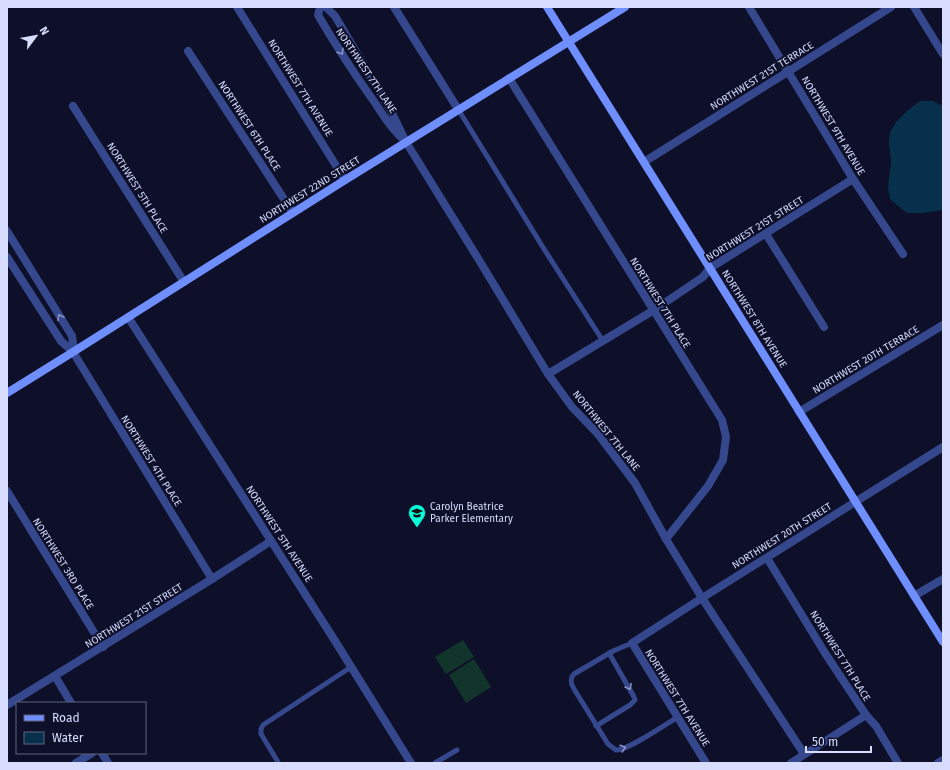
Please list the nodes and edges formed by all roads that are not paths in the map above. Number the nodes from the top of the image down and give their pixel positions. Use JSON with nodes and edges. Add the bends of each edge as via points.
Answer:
{"nodes":[{"id":1,"x":237,"y":7,"type":"edge"},
{"id":2,"x":322,"y":7,"type":"edge"},
{"id":3,"x":394,"y":7,"type":"edge"},
{"id":4,"x":547,"y":7,"type":"edge"},
{"id":5,"x":625,"y":7,"type":"edge"},
{"id":6,"x":749,"y":7,"type":"edge"},
{"id":7,"x":891,"y":7,"type":"edge"},
{"id":8,"x":914,"y":7,"type":"edge"},
{"id":9,"x":569,"y":42,"type":"junction"},
{"id":10,"x":188,"y":51,"type":"dead end"},
{"id":11,"x":943,"y":54,"type":"edge"},
{"id":12,"x":788,"y":71,"type":"junction"},
{"id":13,"x":509,"y":78,"type":"junction"},
{"id":14,"x":73,"y":106,"type":"dead end"},
{"id":15,"x":458,"y":109,"type":"junction"},
{"id":16,"x":406,"y":142,"type":"junction"},
{"id":17,"x":644,"y":162,"type":"junction"},
{"id":18,"x":853,"y":179,"type":"junction"},
{"id":19,"x":345,"y":180,"type":"junction"},
{"id":20,"x":293,"y":213,"type":"junction"},
{"id":21,"x":7,"y":230,"type":"edge"},
{"id":22,"x":766,"y":234,"type":"junction"},
{"id":23,"x":903,"y":254,"type":"dead end"},
{"id":24,"x":7,"y":257,"type":"edge"},
{"id":25,"x":710,"y":268,"type":"junction"},
{"id":26,"x":184,"y":282,"type":"junction"},
{"id":27,"x":654,"y":310,"type":"junction"},
{"id":28,"x":128,"y":317,"type":"junction"},
{"id":29,"x":943,"y":325,"type":"edge"},
{"id":30,"x":824,"y":327,"type":"dead end"},
{"id":31,"x":603,"y":341,"type":"junction"},
{"id":32,"x":73,"y":352,"type":"junction"},
{"id":33,"x":548,"y":374,"type":"junction"},
{"id":34,"x":7,"y":393,"type":"edge"},
{"id":35,"x":799,"y":412,"type":"junction"},
{"id":36,"x":943,"y":447,"type":"edge"},
{"id":37,"x":7,"y":491,"type":"edge"},
{"id":38,"x":855,"y":502,"type":"junction"},
{"id":39,"x":666,"y":539,"type":"junction"},
{"id":40,"x":271,"y":541,"type":"junction"},
{"id":41,"x":767,"y":558,"type":"junction"},
{"id":42,"x":212,"y":579,"type":"junction"},
{"id":43,"x":943,"y":579,"type":"edge"},
{"id":44,"x":914,"y":596,"type":"junction"},
{"id":45,"x":702,"y":598,"type":"junction"},
{"id":46,"x":943,"y":642,"type":"edge"},
{"id":47,"x":632,"y":643,"type":"junction"},
{"id":48,"x":103,"y":647,"type":"junction"},
{"id":49,"x":609,"y":653,"type":"junction"},
{"id":50,"x":351,"y":667,"type":"junction"},
{"id":51,"x":55,"y":676,"type":"junction"},
{"id":52,"x":70,"y":702,"type":"edge"},
{"id":53,"x":7,"y":705,"type":"edge"},
{"id":54,"x":866,"y":715,"type":"junction"},
{"id":55,"x":678,"y":717,"type":"junction"},
{"id":56,"x":596,"y":726,"type":"junction"},
{"id":57,"x":456,"y":750,"type":"dead end"},
{"id":58,"x":90,"y":754,"type":"edge"},
{"id":59,"x":103,"y":754,"type":"edge"},
{"id":60,"x":804,"y":754,"type":"junction"},
{"id":61,"x":943,"y":760,"type":"edge"},
{"id":62,"x":278,"y":762,"type":"edge"},
{"id":63,"x":76,"y":763,"type":"edge"},
{"id":64,"x":108,"y":763,"type":"edge"},
{"id":65,"x":411,"y":763,"type":"edge"},
{"id":66,"x":435,"y":763,"type":"edge"},
{"id":67,"x":706,"y":763,"type":"edge"},
{"id":68,"x":791,"y":763,"type":"edge"},
{"id":69,"x":898,"y":763,"type":"edge"},
{"id":70,"x":938,"y":763,"type":"edge"}],
"edges":[{"from":1,"to":19,"type":"street","name":"NORTHWEST 7TH AVENUE"},
{"from":2,"to":16,"type":"street","name":"NORTHWEST 7TH LANE","via":[[335,16],[391,111]]},
{"from":2,"to":16,"type":"street","name":"NORTHWEST 7TH LANE","one_way":true,"via":[[318,15],[359,81],[394,131]]},
{"from":3,"to":15,"type":"street"},
{"from":4,"to":9,"type":"street","name":"NORTHWEST 8TH AVENUE"},
{"from":5,"to":9,"type":"street","name":"NORTHWEST 22ND STREET"},
{"from":6,"to":12,"type":"street","name":"NORTHWEST 9TH AVENUE"},
{"from":7,"to":12,"type":"street","name":"NORTHWEST 21ST TERRACE"},
{"from":8,"to":11,"type":"street"},
{"from":9,"to":13,"type":"street","name":"NORTHWEST 22ND STREET"},
{"from":9,"to":17,"type":"street","name":"NORTHWEST 8TH AVENUE"},
{"from":10,"to":20,"type":"street","name":"NORTHWEST 6TH PLACE"},
{"from":12,"to":17,"type":"street","name":"NORTHWEST 21ST TERRACE"},
{"from":12,"to":18,"type":"street","name":"NORTHWEST 9TH AVENUE"},
{"from":13,"to":15,"type":"street","name":"NORTHWEST 22ND STREET"},
{"from":13,"to":27,"type":"street","name":"NORTHWEST 7TH PLACE"},
{"from":14,"to":26,"type":"street","name":"NORTHWEST 5TH PLACE"},
{"from":15,"to":16,"type":"street","name":"NORTHWEST 22ND STREET"},
{"from":15,"to":31,"type":"lane"},
{"from":16,"to":19,"type":"street","name":"NORTHWEST 22ND STREET"},
{"from":16,"to":33,"type":"street","name":"NORTHWEST 7TH LANE"},
{"from":17,"to":25,"type":"street","name":"NORTHWEST 8TH AVENUE"},
{"from":18,"to":22,"type":"street","name":"NORTHWEST 21ST STREET"},
{"from":18,"to":23,"type":"street","name":"NORTHWEST 9TH AVENUE"},
{"from":19,"to":20,"type":"street","name":"NORTHWEST 22ND STREET"},
{"from":20,"to":26,"type":"street","name":"NORTHWEST 22ND STREET"},
{"from":32,"to":21,"type":"street","name":"NORTHWEST 4TH PLACE","one_way":true,"via":[[72,336]]},
{"from":22,"to":25,"type":"street","name":"NORTHWEST 21ST STREET"},
{"from":22,"to":30,"type":"street"},
{"from":24,"to":32,"type":"street","name":"NORTHWEST 4TH PLACE","via":[[61,341]]},
{"from":25,"to":27,"type":"street","name":"NORTHWEST 21ST STREET","via":[[703,277]]},
{"from":25,"to":35,"type":"street","name":"NORTHWEST 8TH AVENUE"},
{"from":26,"to":28,"type":"street","name":"NORTHWEST 22ND STREET"},
{"from":27,"to":31,"type":"street","name":"NORTHWEST 21ST STREET"},
{"from":27,"to":39,"type":"street","name":"NORTHWEST 7TH PLACE","via":[[722,420],[726,438],[723,460],[708,486]]},
{"from":28,"to":32,"type":"street","name":"NORTHWEST 22ND STREET"},
{"from":28,"to":40,"type":"street","name":"NORTHWEST 5TH AVENUE"},
{"from":29,"to":35,"type":"street","name":"NORTHWEST 20TH TERRACE"},
{"from":31,"to":33,"type":"street","name":"NORTHWEST 21ST STREET"},
{"from":32,"to":34,"type":"street","name":"NORTHWEST 22ND STREET"},
{"from":32,"to":42,"type":"street","name":"NORTHWEST 4TH PLACE"},
{"from":33,"to":39,"type":"street","name":"NORTHWEST 7TH LANE","via":[[635,483]]},
{"from":35,"to":38,"type":"street","name":"NORTHWEST 8TH AVENUE"},
{"from":36,"to":38,"type":"street","name":"NORTHWEST 20TH STREET"},
{"from":37,"to":48,"type":"street","name":"NORTHWEST 3RD PLACE"},
{"from":38,"to":41,"type":"street","name":"NORTHWEST 20TH STREET"},
{"from":38,"to":44,"type":"street","name":"NORTHWEST 8TH AVENUE"},
{"from":39,"to":45,"type":"street","name":"NORTHWEST 7TH LANE"},
{"from":40,"to":42,"type":"street","name":"NORTHWEST 21ST STREET"},
{"from":40,"to":50,"type":"street","name":"NORTHWEST 5TH AVENUE"},
{"from":41,"to":45,"type":"street","name":"NORTHWEST 20TH STREET"},
{"from":41,"to":54,"type":"street","name":"NORTHWEST 7TH PLACE"},
{"from":42,"to":48,"type":"street","name":"NORTHWEST 21ST STREET"},
{"from":43,"to":44,"type":"street"},
{"from":44,"to":46,"type":"street","name":"NORTHWEST 8TH AVENUE"},
{"from":45,"to":47,"type":"street","name":"NORTHWEST 20TH STREET"},
{"from":45,"to":60,"type":"street","name":"NORTHWEST 7TH LANE"},
{"from":47,"to":49,"type":"lane"},
{"from":47,"to":55,"type":"street","name":"NORTHWEST 7TH AVENUE"},
{"from":48,"to":51,"type":"street","name":"NORTHWEST 21ST STREET"},
{"from":49,"to":56,"type":"lane","one_way":true,"via":[[635,700]]},
{"from":49,"to":56,"type":"lane","via":[[574,674],[571,679],[571,685]]},
{"from":50,"to":62,"type":"lane","via":[[263,725],[261,734]]},
{"from":50,"to":65,"type":"street","name":"NORTHWEST 5TH AVENUE"},
{"from":51,"to":52,"type":"street"},
{"from":51,"to":53,"type":"street","name":"NORTHWEST 21ST STREET"},
{"from":54,"to":60,"type":"street"},
{"from":54,"to":69,"type":"street","name":"NORTHWEST 7TH PLACE","via":[[876,726]]},
{"from":56,"to":55,"type":"lane","one_way":true,"via":[[608,744],[619,751]]},
{"from":55,"to":67,"type":"street","name":"NORTHWEST 7TH AVENUE"},
{"from":57,"to":66,"type":"lane"},
{"from":58,"to":63,"type":"street"},
{"from":59,"to":64,"type":"street"},
{"from":60,"to":68,"type":"street"},
{"from":61,"to":70,"type":"street"}]}
